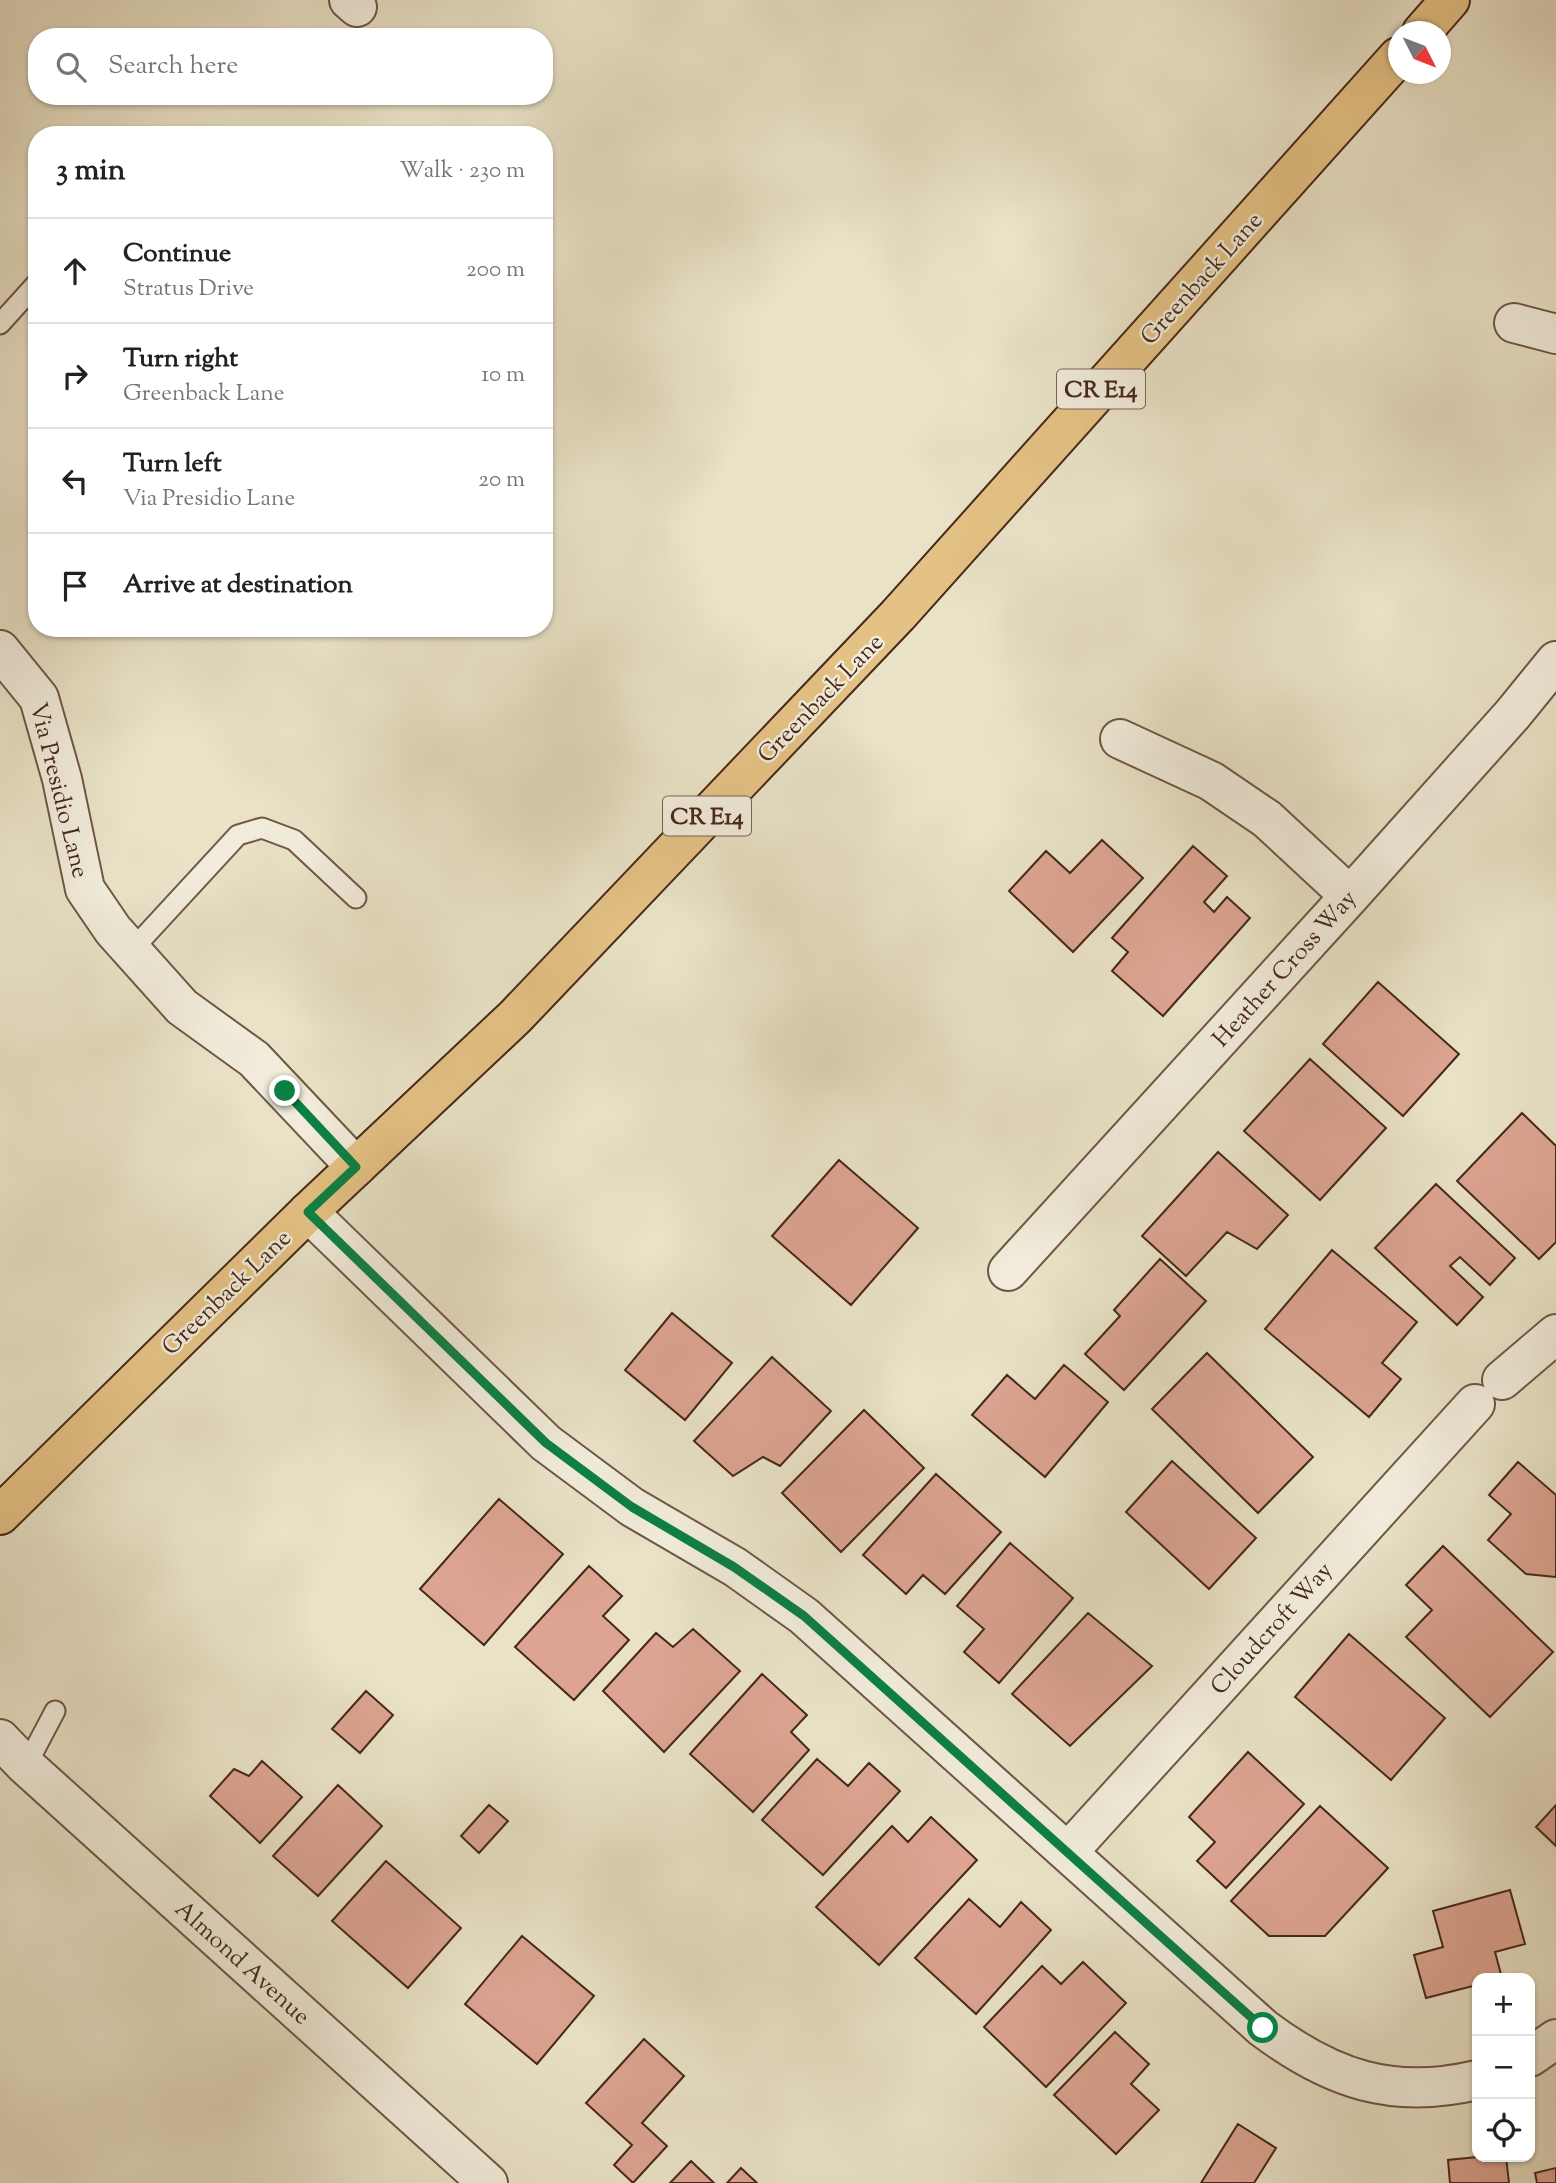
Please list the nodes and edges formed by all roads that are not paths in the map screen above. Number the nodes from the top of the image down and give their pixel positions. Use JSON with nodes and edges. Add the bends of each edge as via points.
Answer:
{"nodes":[{"id":1,"x":1450,"y":0,"type":"edge"},
{"id":2,"x":1432,"y":21,"type":"edge"},
{"id":3,"x":1388,"y":68,"type":"edge"},
{"id":4,"x":28,"y":293,"type":"edge"},
{"id":5,"x":1514,"y":323,"type":"dead end"},
{"id":6,"x":0,"y":324,"type":"edge"},
{"id":7,"x":1556,"y":334,"type":"edge"},
{"id":8,"x":0,"y":650,"type":"edge"},
{"id":9,"x":1556,"y":661,"type":"edge"},
{"id":10,"x":1120,"y":739,"type":"dead end"},
{"id":11,"x":1350,"y":896,"type":"junction"},
{"id":12,"x":356,"y":898,"type":"dead end"},
{"id":13,"x":131,"y":951,"type":"junction"},
{"id":14,"x":356,"y":1167,"type":"junction"},
{"id":15,"x":308,"y":1212,"type":"junction"},
{"id":16,"x":1008,"y":1271,"type":"dead end"},
{"id":17,"x":1556,"y":1334,"type":"edge"},
{"id":18,"x":0,"y":1515,"type":"edge"},
{"id":19,"x":55,"y":1711,"type":"dead end"},
{"id":20,"x":0,"y":1739,"type":"edge"},
{"id":21,"x":26,"y":1766,"type":"junction"},
{"id":22,"x":1068,"y":1852,"type":"junction"},
{"id":23,"x":1556,"y":2039,"type":"edge"},
{"id":24,"x":1535,"y":2054,"type":"edge"},
{"id":25,"x":1472,"y":2081,"type":"edge"},
{"id":26,"x":488,"y":2183,"type":"edge"}],
"edges":[{"from":1,"to":2,"type":"main road"},
{"from":3,"to":14,"type":"main road","name":"Greenback Lane","number":"CR E14","via":[[898,615],[516,1017]]},
{"from":4,"to":6,"type":"lane"},
{"from":5,"to":7,"type":"street"},
{"from":8,"to":13,"type":"street","name":"Via Presidio Lane","via":[[39,698],[85,889]]},
{"from":9,"to":11,"type":"street","name":"Heather Cross Way"},
{"from":10,"to":11,"type":"street","via":[[1211,781],[1267,819]]},
{"from":11,"to":16,"type":"street","name":"Heather Cross Way"},
{"from":12,"to":13,"type":"lane","via":[[294,840],[262,828],[238,835]]},
{"from":13,"to":14,"type":"street","name":"Via Presidio Lane","via":[[182,1007],[254,1059]]},
{"from":14,"to":15,"type":"main road","name":"Greenback Lane","number":"CR E14"},
{"from":15,"to":18,"type":"main road","name":"Greenback Lane","number":"CR E14"},
{"from":15,"to":22,"type":"street","via":[[546,1443],[632,1507],[734,1567],[804,1616]]},
{"from":17,"to":22,"type":"street","name":"Cloudcroft Way","via":[[1489,1392]]},
{"from":19,"to":21,"type":"lane"},
{"from":20,"to":21,"type":"street","name":"Almond Avenue"},
{"from":21,"to":26,"type":"street","name":"Almond Avenue"},
{"from":22,"to":25,"type":"street","via":[[1301,2057],[1338,2074],[1384,2085],[1432,2087]]},
{"from":23,"to":24,"type":"street"}]}
